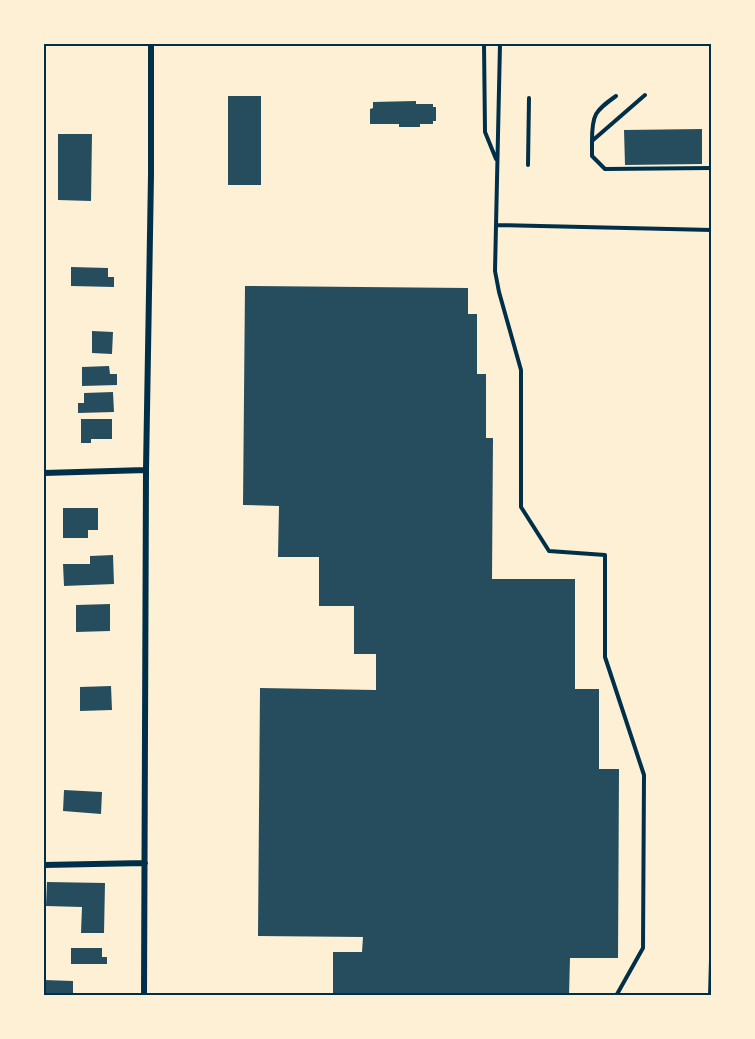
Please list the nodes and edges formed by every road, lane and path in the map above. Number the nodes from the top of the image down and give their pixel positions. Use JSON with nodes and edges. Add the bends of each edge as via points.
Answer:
{"nodes":[{"id":1,"x":151,"y":44,"type":"edge"},
{"id":2,"x":484,"y":44,"type":"edge"},
{"id":3,"x":500,"y":44,"type":"edge"},
{"id":4,"x":645,"y":95,"type":"dead end"},
{"id":5,"x":616,"y":96,"type":"dead end"},
{"id":6,"x":530,"y":98,"type":"dead end"},
{"id":7,"x":592,"y":141,"type":"junction"},
{"id":8,"x":497,"y":163,"type":"junction"},
{"id":9,"x":528,"y":165,"type":"dead end"},
{"id":10,"x":711,"y":168,"type":"edge"},
{"id":11,"x":496,"y":225,"type":"junction"},
{"id":12,"x":711,"y":230,"type":"edge"},
{"id":13,"x":146,"y":470,"type":"junction"},
{"id":14,"x":44,"y":473,"type":"edge"},
{"id":15,"x":145,"y":863,"type":"junction"},
{"id":16,"x":44,"y":865,"type":"edge"},
{"id":17,"x":711,"y":923,"type":"edge"},
{"id":18,"x":144,"y":996,"type":"edge"},
{"id":19,"x":616,"y":996,"type":"edge"},
{"id":20,"x":710,"y":996,"type":"edge"}],
"edges":[{"from":1,"to":13,"type":"street"},
{"from":2,"to":8,"type":"lane","via":[[484,132]]},
{"from":3,"to":8,"type":"lane"},
{"from":4,"to":7,"type":"lane"},
{"from":5,"to":7,"type":"lane","via":[[597,110],[592,121]]},
{"from":6,"to":9,"type":"lane"},
{"from":7,"to":10,"type":"lane","via":[[592,156],[605,169]]},
{"from":8,"to":11,"type":"lane"},
{"from":11,"to":12,"type":"lane"},
{"from":11,"to":19,"type":"lane","via":[[495,271],[521,370],[521,507],[549,551],[605,555],[605,657],[644,775],[643,948]]},
{"from":13,"to":14,"type":"street"},
{"from":13,"to":15,"type":"street"},
{"from":15,"to":16,"type":"street"},
{"from":15,"to":18,"type":"street"},
{"from":17,"to":20,"type":"lane"}]}
